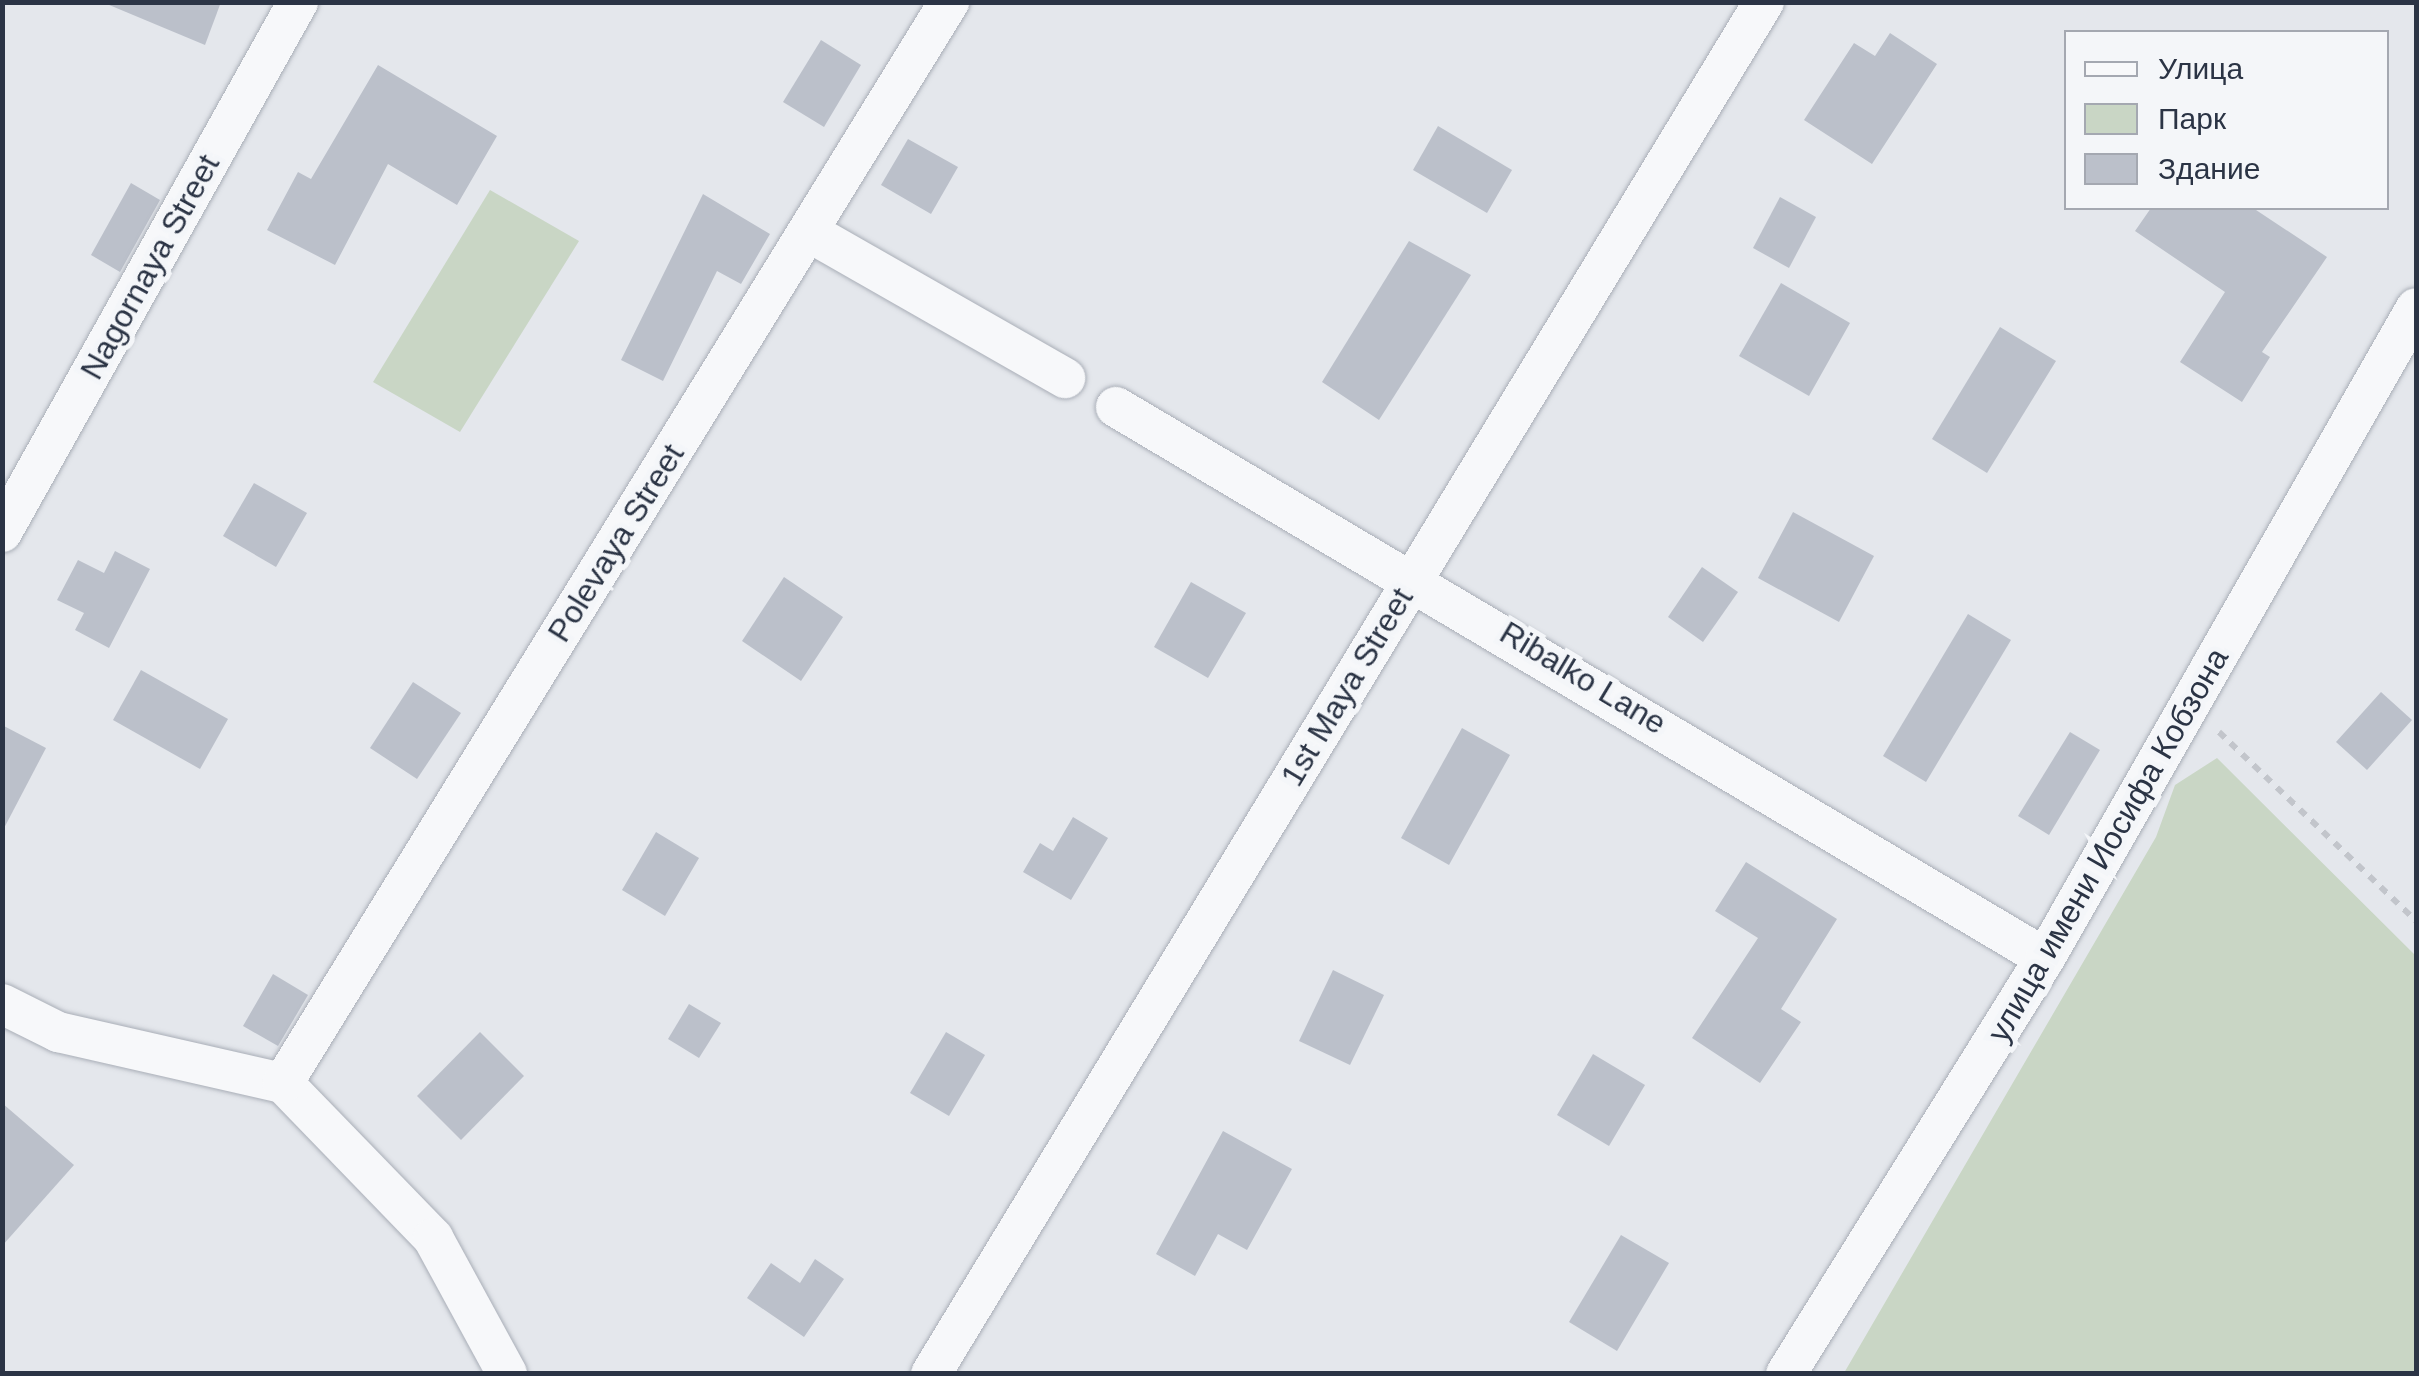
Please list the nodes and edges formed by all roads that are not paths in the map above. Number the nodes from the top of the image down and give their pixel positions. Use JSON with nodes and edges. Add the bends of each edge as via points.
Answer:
{"nodes":[{"id":1,"x":298,"y":2,"type":"edge"},
{"id":2,"x":948,"y":2,"type":"edge"},
{"id":3,"x":1764,"y":2,"type":"edge"},
{"id":4,"x":809,"y":232,"type":"junction"},
{"id":5,"x":2416,"y":308,"type":"edge"},
{"id":6,"x":1064,"y":378,"type":"dead end"},
{"id":7,"x":1116,"y":406,"type":"dead end"},
{"id":8,"x":2,"y":532,"type":"edge"},
{"id":9,"x":1414,"y":576,"type":"junction"},
{"id":10,"x":2045,"y":958,"type":"junction"},
{"id":11,"x":2,"y":1004,"type":"edge"},
{"id":12,"x":283,"y":1082,"type":"junction"},
{"id":13,"x":506,"y":1374,"type":"edge"},
{"id":14,"x":932,"y":1374,"type":"edge"},
{"id":15,"x":1786,"y":1374,"type":"edge"}],
"edges":[{"from":1,"to":8,"type":"street","name":"Nagornaya Street"},
{"from":2,"to":4,"type":"street","name":"Polevaya Street"},
{"from":3,"to":9,"type":"street","name":"1st Maya Street"},
{"from":4,"to":6,"type":"street"},
{"from":4,"to":12,"type":"street","name":"Polevaya Street"},
{"from":5,"to":10,"type":"street","name":"улица имени Иосифа Кобзона"},
{"from":7,"to":9,"type":"street","name":"Ribalko Lane"},
{"from":9,"to":10,"type":"street","name":"Ribalko Lane"},
{"from":9,"to":14,"type":"street","name":"1st Maya Street"},
{"from":10,"to":15,"type":"street","name":"улица имени Иосифа Кобзона"},
{"from":11,"to":12,"type":"street","via":[[58,1032]]},
{"from":12,"to":13,"type":"street","via":[[433,1238]]}]}
